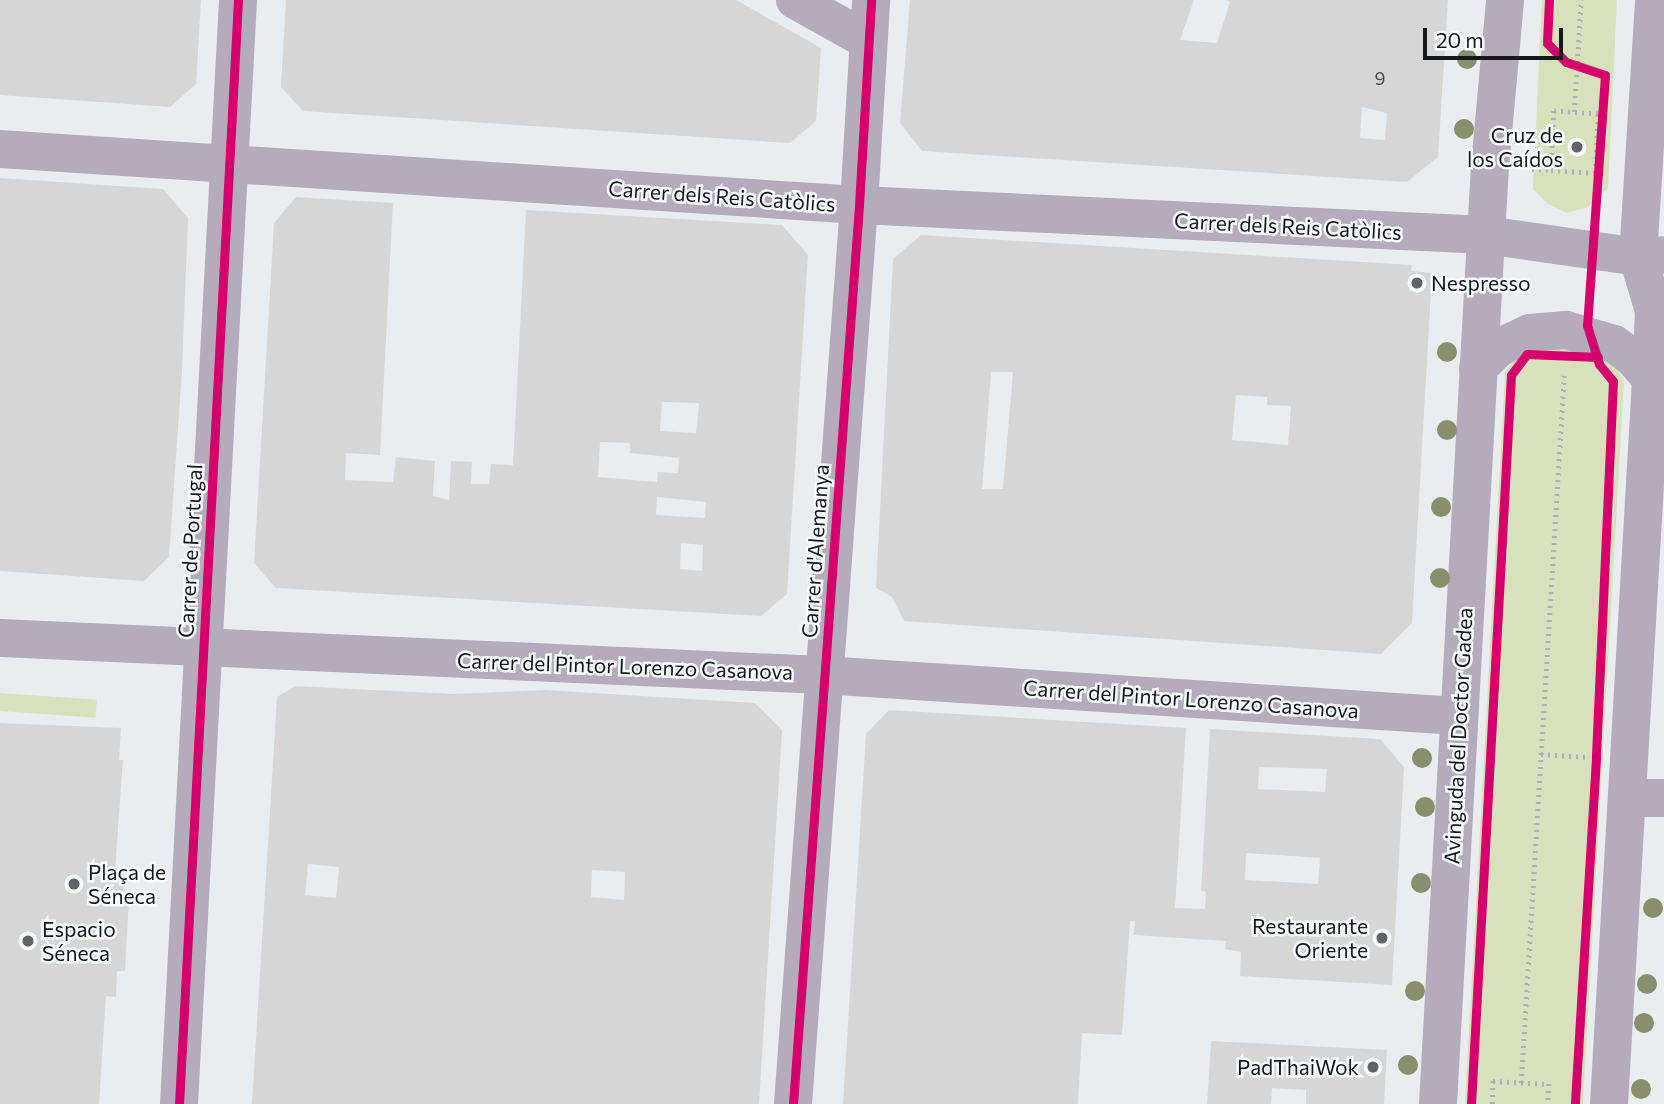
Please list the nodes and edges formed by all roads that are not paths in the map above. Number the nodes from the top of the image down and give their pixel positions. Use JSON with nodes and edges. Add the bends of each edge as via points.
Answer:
{"nodes":[{"id":1,"x":238,"y":0,"type":"edge"},
{"id":2,"x":795,"y":0,"type":"edge"},
{"id":3,"x":871,"y":0,"type":"edge"},
{"id":4,"x":1505,"y":0,"type":"edge"},
{"id":5,"x":1654,"y":0,"type":"edge"},
{"id":6,"x":867,"y":40,"type":"junction"},
{"id":7,"x":0,"y":149,"type":"edge"},
{"id":8,"x":227,"y":162,"type":"junction"},
{"id":9,"x":859,"y":205,"type":"junction"},
{"id":10,"x":1486,"y":235,"type":"junction"},
{"id":11,"x":1651,"y":256,"type":"edge"},
{"id":12,"x":1478,"y":368,"type":"junction"},
{"id":13,"x":1651,"y":379,"type":"junction"},
{"id":14,"x":0,"y":638,"type":"edge"},
{"id":15,"x":202,"y":649,"type":"junction"},
{"id":16,"x":822,"y":675,"type":"junction"},
{"id":17,"x":1458,"y":716,"type":"junction"},
{"id":18,"x":1646,"y":798,"type":"edge"},
{"id":19,"x":179,"y":1104,"type":"edge"},
{"id":20,"x":793,"y":1104,"type":"edge"},
{"id":21,"x":1438,"y":1104,"type":"edge"},
{"id":22,"x":1609,"y":1104,"type":"edge"}],
"edges":[{"from":1,"to":8,"type":"street","name":"Carrer de Portugal"},
{"from":2,"to":6,"type":"street"},
{"from":3,"to":6,"type":"street","name":"Carrer d'Alemanya"},
{"from":4,"to":10,"type":"street","name":"Avinguda del Doctor Gadea"},
{"from":5,"to":11,"type":"street"},
{"from":6,"to":9,"type":"street","name":"Carrer d'Alemanya"},
{"from":7,"to":8,"type":"street","name":"Carrer dels Reis Catòlics"},
{"from":8,"to":9,"type":"street","name":"Carrer dels Reis Catòlics"},
{"from":8,"to":15,"type":"street","name":"Carrer de Portugal"},
{"from":9,"to":10,"type":"street","name":"Carrer dels Reis Catòlics"},
{"from":9,"to":16,"type":"street","name":"Carrer d'Alemanya"},
{"from":10,"to":11,"type":"street","name":"Carrer dels Reis Catòlics"},
{"from":10,"to":12,"type":"street","name":"Avinguda del Doctor Gadea"},
{"from":11,"to":13,"type":"street"},
{"from":12,"to":13,"type":"street","via":[[1500,347],[1530,333],[1566,330],[1614,344]]},
{"from":12,"to":17,"type":"street","name":"Avinguda del Doctor Gadea"},
{"from":13,"to":18,"type":"street"},
{"from":14,"to":15,"type":"street","name":"Carrer del Pintor Lorenzo Casanova"},
{"from":15,"to":16,"type":"street","name":"Carrer del Pintor Lorenzo Casanova"},
{"from":15,"to":19,"type":"street","name":"Carrer de Portugal"},
{"from":16,"to":17,"type":"street","name":"Carrer del Pintor Lorenzo Casanova"},
{"from":16,"to":20,"type":"street","name":"Carrer d'Alemanya"},
{"from":17,"to":21,"type":"street","name":"Avinguda del Doctor Gadea"},
{"from":18,"to":22,"type":"street"}]}
